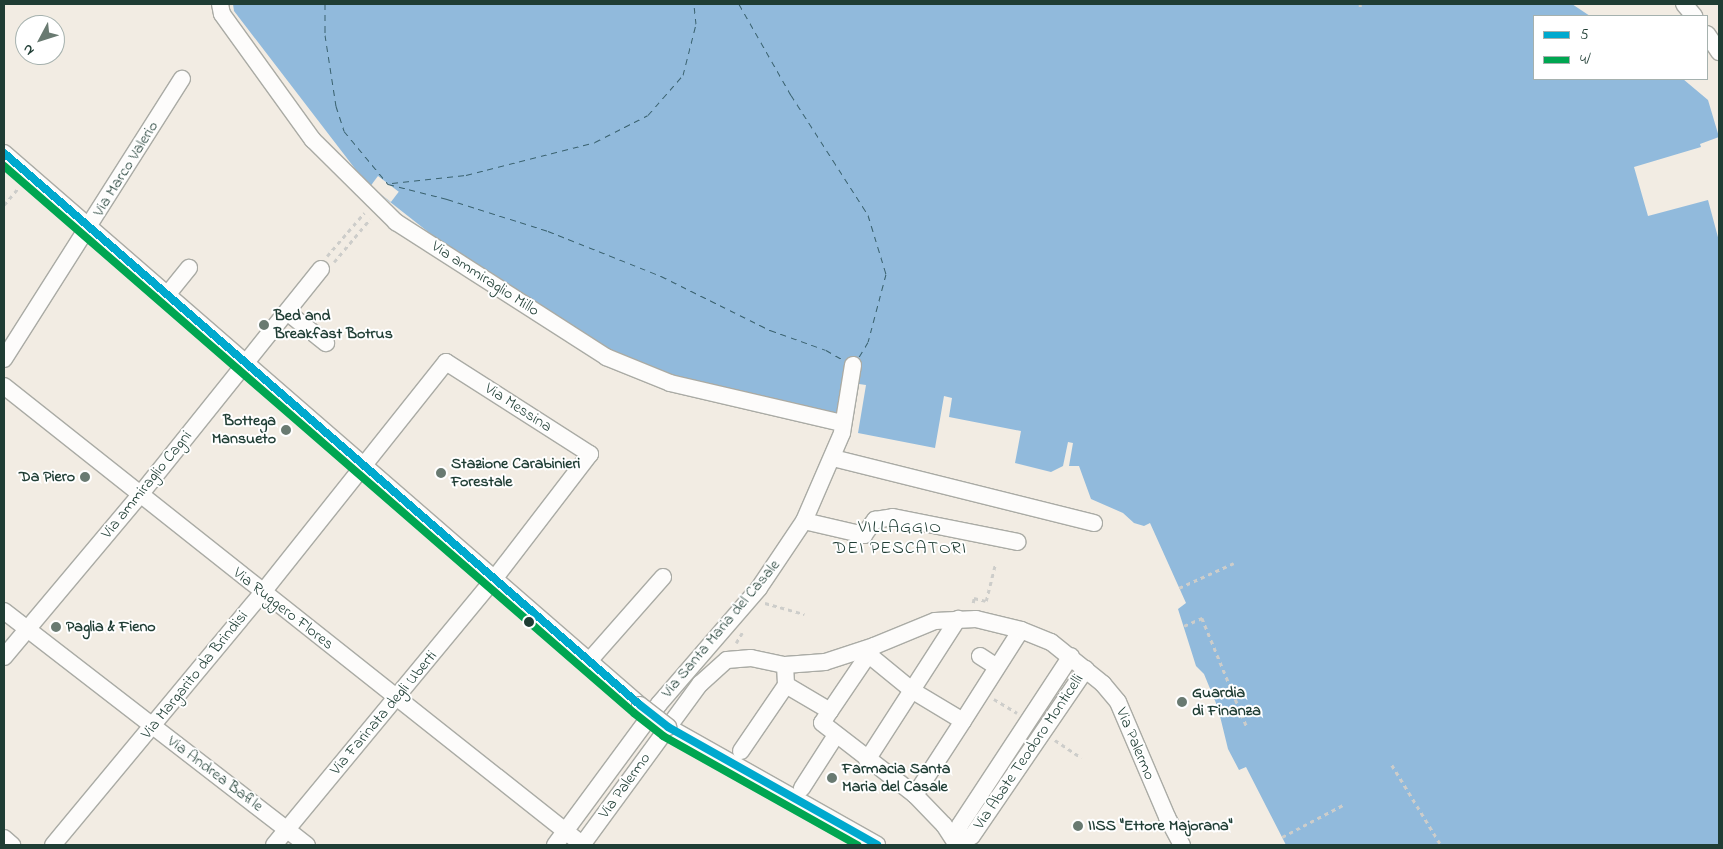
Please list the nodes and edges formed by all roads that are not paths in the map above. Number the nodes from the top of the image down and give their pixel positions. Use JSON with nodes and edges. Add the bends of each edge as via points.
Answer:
{"nodes":[{"id":1,"x":220,"y":4,"type":"edge"},
{"id":2,"x":1684,"y":4,"type":"edge"},
{"id":3,"x":1693,"y":15,"type":"edge"},
{"id":4,"x":1708,"y":36,"type":"edge"},
{"id":5,"x":1719,"y":52,"type":"edge"},
{"id":6,"x":182,"y":79,"type":"dead end"},
{"id":7,"x":4,"y":153,"type":"edge"},
{"id":8,"x":90,"y":227,"type":"junction"},
{"id":9,"x":189,"y":268,"type":"dead end"},
{"id":10,"x":321,"y":269,"type":"road end"},
{"id":11,"x":167,"y":295,"type":"junction"},
{"id":12,"x":287,"y":312,"type":"junction"},
{"id":13,"x":326,"y":342,"type":"dead end"},
{"id":14,"x":4,"y":359,"type":"edge"},
{"id":15,"x":446,"y":362,"type":"joint"},
{"id":16,"x":246,"y":364,"type":"junction"},
{"id":17,"x":853,"y":365,"type":"dead end"},
{"id":18,"x":4,"y":386,"type":"edge"},
{"id":19,"x":842,"y":423,"type":"junction"},
{"id":20,"x":832,"y":458,"type":"junction"},
{"id":21,"x":364,"y":464,"type":"junction"},
{"id":22,"x":139,"y":496,"type":"junction"},
{"id":23,"x":804,"y":521,"type":"junction"},
{"id":24,"x":1094,"y":523,"type":"dead end"},
{"id":25,"x":1018,"y":542,"type":"dead end"},
{"id":26,"x":664,"y":577,"type":"dead end"},
{"id":27,"x":494,"y":580,"type":"junction"},
{"id":28,"x":263,"y":592,"type":"junction"},
{"id":29,"x":4,"y":611,"type":"edge"},
{"id":30,"x":958,"y":619,"type":"junction"},
{"id":31,"x":27,"y":629,"type":"junction"},
{"id":32,"x":1021,"y":630,"type":"junction"},
{"id":33,"x":872,"y":651,"type":"junction"},
{"id":34,"x":980,"y":656,"type":"dead end"},
{"id":35,"x":1071,"y":656,"type":"junction"},
{"id":36,"x":4,"y":657,"type":"edge"},
{"id":37,"x":589,"y":661,"type":"junction"},
{"id":38,"x":785,"y":665,"type":"junction"},
{"id":39,"x":997,"y":667,"type":"junction"},
{"id":40,"x":1086,"y":669,"type":"junction"},
{"id":41,"x":786,"y":685,"type":"junction"},
{"id":42,"x":913,"y":691,"type":"junction"},
{"id":43,"x":396,"y":699,"type":"junction"},
{"id":44,"x":830,"y":711,"type":"junction"},
{"id":45,"x":963,"y":721,"type":"junction"},
{"id":46,"x":153,"y":727,"type":"junction"},
{"id":47,"x":668,"y":727,"type":"junction"},
{"id":48,"x":836,"y":735,"type":"junction"},
{"id":49,"x":741,"y":751,"type":"dead end"},
{"id":50,"x":867,"y":760,"type":"junction"},
{"id":51,"x":802,"y":788,"type":"dead end"},
{"id":52,"x":915,"y":795,"type":"junction"},
{"id":53,"x":287,"y":830,"type":"junction"},
{"id":54,"x":564,"y":830,"type":"junction"},
{"id":55,"x":4,"y":838,"type":"edge"},
{"id":56,"x":12,"y":845,"type":"edge"},
{"id":57,"x":53,"y":845,"type":"edge"},
{"id":58,"x":274,"y":845,"type":"edge"},
{"id":59,"x":307,"y":845,"type":"edge"},
{"id":60,"x":554,"y":845,"type":"edge"},
{"id":61,"x":582,"y":845,"type":"edge"},
{"id":62,"x":877,"y":845,"type":"edge"},
{"id":63,"x":957,"y":845,"type":"edge"},
{"id":64,"x":1182,"y":845,"type":"edge"}],
"edges":[{"from":1,"to":19,"type":"street","name":"Via ammiraglio Millo","via":[[222,14],[313,140],[396,222],[606,357],[670,383]]},
{"from":2,"to":3,"type":"street"},
{"from":4,"to":5,"type":"street"},
{"from":6,"to":8,"type":"street","name":"Via Marco Valerio"},
{"from":7,"to":8,"type":"street"},
{"from":8,"to":11,"type":"street"},
{"from":8,"to":14,"type":"street","name":"Via Marco Valerio"},
{"from":9,"to":11,"type":"street"},
{"from":10,"to":12,"type":"street","name":"Via ammiraglio Cagni"},
{"from":11,"to":16,"type":"street"},
{"from":12,"to":13,"type":"street"},
{"from":12,"to":16,"type":"street","name":"Via ammiraglio Cagni"},
{"from":15,"to":21,"type":"street","name":"Via Margarito da Brindisi"},
{"from":15,"to":27,"type":"street","name":"Via Messina","via":[[590,454]]},
{"from":16,"to":21,"type":"street"},
{"from":16,"to":22,"type":"street","name":"Via ammiraglio Cagni"},
{"from":17,"to":19,"type":"street","name":"Via Santa Maria del Casale"},
{"from":18,"to":22,"type":"street","name":"Via Ruggero Flores"},
{"from":19,"to":20,"type":"street","name":"Via Santa Maria del Casale","via":[[842,433]]},
{"from":20,"to":23,"type":"street","name":"Via Santa Maria del Casale"},
{"from":20,"to":24,"type":"street"},
{"from":21,"to":27,"type":"street"},
{"from":21,"to":28,"type":"street","name":"Via Margarito da Brindisi"},
{"from":22,"to":28,"type":"street","name":"Via Ruggero Flores"},
{"from":22,"to":31,"type":"street","name":"Via ammiraglio Cagni"},
{"from":23,"to":25,"type":"street","via":[[864,535],[875,520],[893,517]]},
{"from":23,"to":54,"type":"street","name":"Via Santa Maria del Casale","via":[[759,588],[659,704]]},
{"from":26,"to":37,"type":"street"},
{"from":27,"to":37,"type":"street"},
{"from":27,"to":43,"type":"street","name":"Via Farinata degli Uberti"},
{"from":28,"to":43,"type":"street","name":"Via Ruggero Flores"},
{"from":28,"to":46,"type":"street","name":"Via Margarito da Brindisi"},
{"from":29,"to":31,"type":"street","name":"Via Andrea Bafile"},
{"from":30,"to":32,"type":"street","name":"Via Palermo","via":[[984,619]]},
{"from":30,"to":33,"type":"street","name":"Via Palermo","via":[[935,621]]},
{"from":30,"to":42,"type":"street"},
{"from":31,"to":36,"type":"street","name":"Via ammiraglio Cagni"},
{"from":31,"to":46,"type":"street","name":"Via Andrea Bafile"},
{"from":32,"to":35,"type":"street","name":"Via Palermo","via":[[1052,642]]},
{"from":32,"to":39,"type":"street"},
{"from":33,"to":38,"type":"street","name":"Via Palermo","via":[[824,662]]},
{"from":33,"to":42,"type":"street"},
{"from":33,"to":44,"type":"street"},
{"from":34,"to":39,"type":"street"},
{"from":35,"to":40,"type":"street","name":"Via Palermo"},
{"from":35,"to":63,"type":"street","name":"Via Abate Teodoro Monticelli","via":[[960,825]]},
{"from":37,"to":47,"type":"street","bridge":true},
{"from":38,"to":41,"type":"street"},
{"from":38,"to":47,"type":"street","name":"Via Palermo","via":[[751,658],[727,660],[700,684]]},
{"from":39,"to":45,"type":"street"},
{"from":40,"to":63,"type":"street","name":"Via Abate Teodoro Monticelli","via":[[972,836]]},
{"from":40,"to":64,"type":"street","name":"Via Palermo","via":[[1118,702]]},
{"from":41,"to":44,"type":"street"},
{"from":41,"to":49,"type":"street"},
{"from":42,"to":45,"type":"street"},
{"from":42,"to":50,"type":"street"},
{"from":43,"to":53,"type":"street","name":"Via Farinata degli Uberti"},
{"from":43,"to":54,"type":"street","name":"Via Ruggero Flores"},
{"from":44,"to":48,"type":"street","via":[[822,723]]},
{"from":45,"to":52,"type":"street"},
{"from":46,"to":53,"type":"street","name":"Via Andrea Bafile"},
{"from":46,"to":57,"type":"street","name":"Via Margarito da Brindisi"},
{"from":47,"to":61,"type":"street","name":"Via Palermo"},
{"from":47,"to":62,"type":"street"},
{"from":48,"to":50,"type":"street"},
{"from":48,"to":51,"type":"street"},
{"from":50,"to":52,"type":"street"},
{"from":52,"to":63,"type":"street","via":[[944,825]]},
{"from":53,"to":58,"type":"street","name":"Via Farinata degli Uberti"},
{"from":53,"to":59,"type":"street","name":"Via Andrea Bafile"},
{"from":54,"to":60,"type":"street","name":"Via Santa Maria del Casale"},
{"from":54,"to":61,"type":"street","name":"Via Ruggero Flores"},
{"from":55,"to":56,"type":"street"}]}
